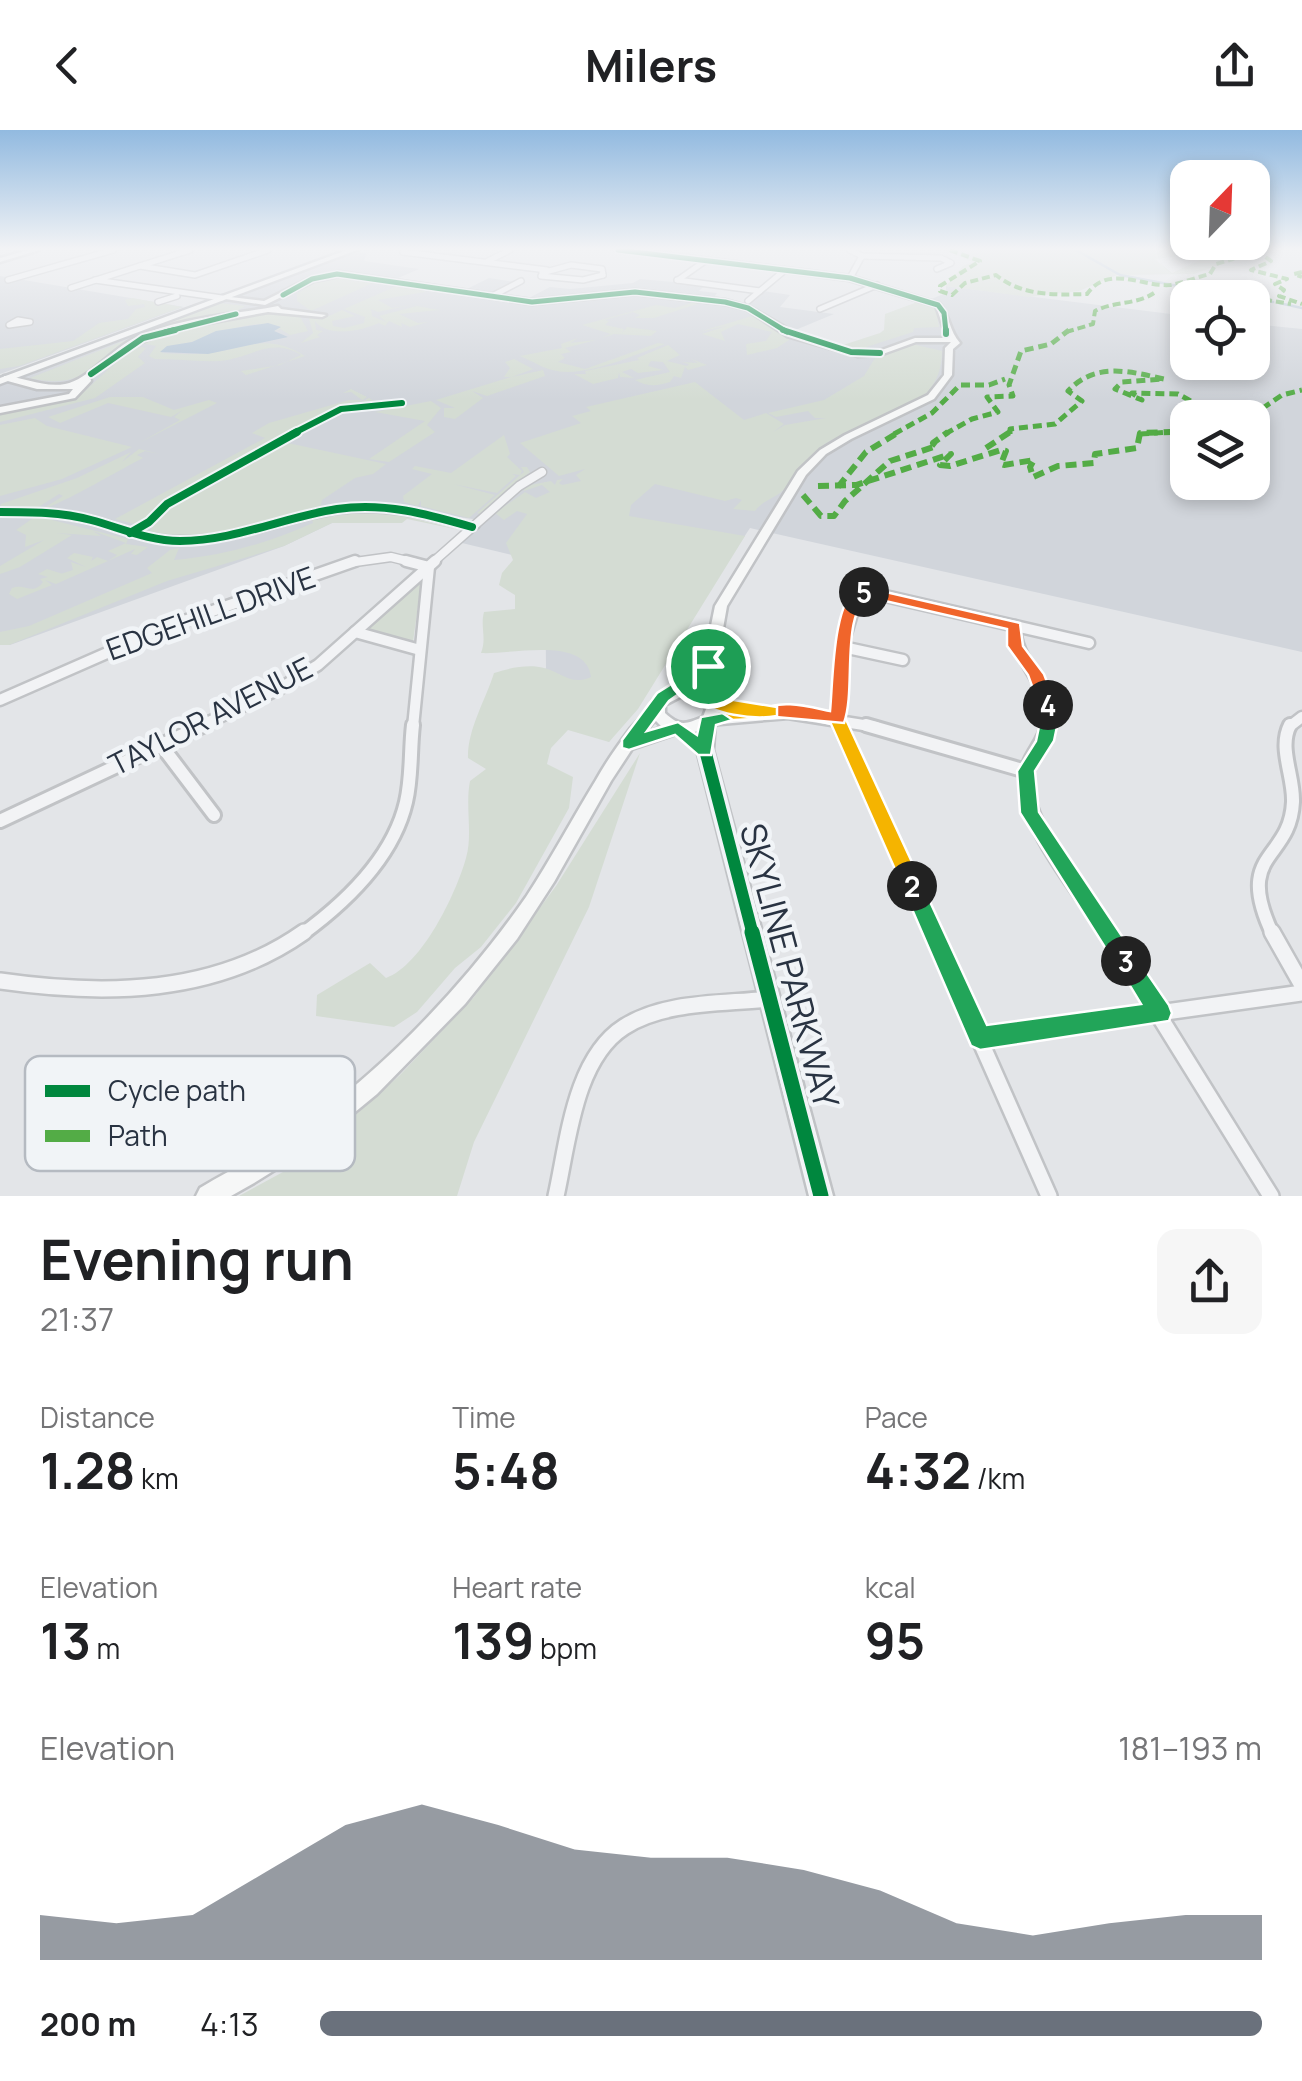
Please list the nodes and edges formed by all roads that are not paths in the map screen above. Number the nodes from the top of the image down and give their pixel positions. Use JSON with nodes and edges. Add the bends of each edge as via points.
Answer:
{"nodes":[{"id":1,"x":165,"y":300,"type":"edge"},
{"id":2,"x":217,"y":300,"type":"edge"},
{"id":3,"x":232,"y":300,"type":"edge"},
{"id":4,"x":285,"y":300,"type":"edge"},
{"id":5,"x":524,"y":300,"type":"edge"},
{"id":6,"x":570,"y":300,"type":"edge"},
{"id":7,"x":698,"y":300,"type":"edge"},
{"id":8,"x":842,"y":300,"type":"edge"},
{"id":9,"x":922,"y":300,"type":"edge"},
{"id":10,"x":158,"y":302,"type":"dead end"},
{"id":11,"x":244,"y":302,"type":"junction"},
{"id":12,"x":282,"y":302,"type":"junction"},
{"id":13,"x":267,"y":306,"type":"junction"},
{"id":14,"x":255,"y":307,"type":"junction"},
{"id":15,"x":820,"y":309,"type":"dead end"},
{"id":16,"x":299,"y":312,"type":"junction"},
{"id":17,"x":236,"y":314,"type":"junction"},
{"id":18,"x":322,"y":315,"type":"dead end"},
{"id":19,"x":10,"y":325,"type":"dead end"},
{"id":20,"x":0,"y":328,"type":"edge"},
{"id":21,"x":945,"y":343,"type":"junction"},
{"id":22,"x":89,"y":375,"type":"junction"},
{"id":23,"x":2,"y":378,"type":"edge"},
{"id":24,"x":62,"y":387,"type":"junction"},
{"id":25,"x":80,"y":390,"type":"junction"},
{"id":26,"x":42,"y":391,"type":"junction"},
{"id":27,"x":56,"y":400,"type":"junction"},
{"id":28,"x":0,"y":410,"type":"edge"},
{"id":29,"x":542,"y":472,"type":"dead end"},
{"id":30,"x":0,"y":512,"type":"edge"},
{"id":31,"x":472,"y":527,"type":"junction"},
{"id":32,"x":428,"y":566,"type":"junction"},
{"id":33,"x":1015,"y":626,"type":"junction"},
{"id":34,"x":355,"y":632,"type":"junction"},
{"id":35,"x":1090,"y":643,"type":"dead end"},
{"id":36,"x":842,"y":647,"type":"junction"},
{"id":37,"x":420,"y":650,"type":"junction"},
{"id":38,"x":903,"y":660,"type":"dead end"},
{"id":39,"x":708,"y":666,"type":"junction"},
{"id":40,"x":670,"y":693,"type":"junction"},
{"id":41,"x":707,"y":699,"type":"junction"},
{"id":42,"x":0,"y":700,"type":"edge"},
{"id":43,"x":656,"y":709,"type":"junction"},
{"id":44,"x":750,"y":712,"type":"junction"},
{"id":45,"x":1302,"y":717,"type":"edge"},
{"id":46,"x":838,"y":719,"type":"junction"},
{"id":47,"x":708,"y":720,"type":"junction"},
{"id":48,"x":678,"y":728,"type":"junction"},
{"id":49,"x":629,"y":744,"type":"junction"},
{"id":50,"x":161,"y":745,"type":"junction"},
{"id":51,"x":704,"y":750,"type":"junction"},
{"id":52,"x":1026,"y":771,"type":"junction"},
{"id":53,"x":214,"y":815,"type":"dead end"},
{"id":54,"x":0,"y":821,"type":"edge"},
{"id":55,"x":0,"y":981,"type":"edge"},
{"id":56,"x":1302,"y":985,"type":"edge"},
{"id":57,"x":1302,"y":993,"type":"edge"},
{"id":58,"x":768,"y":999,"type":"junction"},
{"id":59,"x":1160,"y":1013,"type":"junction"},
{"id":60,"x":980,"y":1038,"type":"junction"},
{"id":61,"x":355,"y":1095,"type":"edge"},
{"id":62,"x":250,"y":1171,"type":"edge"},
{"id":63,"x":208,"y":1196,"type":"edge"},
{"id":64,"x":556,"y":1196,"type":"edge"},
{"id":65,"x":821,"y":1196,"type":"edge"},
{"id":66,"x":1049,"y":1196,"type":"edge"},
{"id":67,"x":1271,"y":1196,"type":"edge"}],
"edges":[{"from":1,"to":10,"type":"street"},
{"from":2,"to":23,"type":"main road"},
{"from":3,"to":11,"type":"street"},
{"from":4,"to":12,"type":"street"},
{"from":5,"to":6,"type":"street"},
{"from":7,"to":21,"type":"street","via":[[743,306],[778,329],[855,353],[880,353],[912,341]]},
{"from":8,"to":15,"type":"street"},
{"from":9,"to":21,"type":"street","via":[[944,313]]},
{"from":11,"to":13,"type":"street"},
{"from":11,"to":14,"type":"street"},
{"from":12,"to":13,"type":"street"},
{"from":12,"to":16,"type":"street"},
{"from":13,"to":14,"type":"street"},
{"from":13,"to":16,"type":"street"},
{"from":13,"to":17,"type":"street"},
{"from":14,"to":17,"type":"street"},
{"from":16,"to":18,"type":"street"},
{"from":17,"to":22,"type":"street","via":[[138,340]]},
{"from":19,"to":20,"type":"street"},
{"from":21,"to":39,"type":"street","via":[[948,375],[931,397],[848,437],[802,472],[721,606]]},
{"from":22,"to":24,"type":"street"},
{"from":22,"to":25,"type":"street"},
{"from":23,"to":26,"type":"street"},
{"from":24,"to":25,"type":"street"},
{"from":24,"to":26,"type":"street"},
{"from":25,"to":27,"type":"street"},
{"from":26,"to":27,"type":"street"},
{"from":26,"to":28,"type":"street"},
{"from":27,"to":28,"type":"street"},
{"from":29,"to":31,"type":"street","name":"TAYLOR AVENUE"},
{"from":30,"to":31,"type":"street","via":[[68,515],[171,542],[228,537],[361,506]]},
{"from":31,"to":32,"type":"street","name":"TAYLOR AVENUE"},
{"from":32,"to":34,"type":"street","name":"TAYLOR AVENUE"},
{"from":32,"to":37,"type":"street"},
{"from":32,"to":42,"type":"street","name":"EDGEHILL DRIVE","via":[[391,557],[358,560],[164,628]]},
{"from":33,"to":35,"type":"street"},
{"from":33,"to":36,"type":"street","via":[[859,590]]},
{"from":33,"to":52,"type":"street","via":[[1015,646],[1046,694],[1050,717],[1045,741]]},
{"from":34,"to":37,"type":"street"},
{"from":34,"to":50,"type":"street","name":"TAYLOR AVENUE","via":[[279,689]]},
{"from":36,"to":38,"type":"street"},
{"from":36,"to":46,"type":"street"},
{"from":37,"to":55,"type":"street","via":[[405,807],[390,845],[339,908],[288,947],[202,981],[126,990],[45,990]]},
{"from":39,"to":40,"type":"street"},
{"from":39,"to":41,"type":"street"},
{"from":40,"to":41,"type":"street","via":[[689,691]]},
{"from":40,"to":43,"type":"street"},
{"from":41,"to":44,"type":"street"},
{"from":41,"to":47,"type":"street","via":[[713,708]]},
{"from":43,"to":48,"type":"street","via":[[662,721]]},
{"from":43,"to":49,"type":"street"},
{"from":44,"to":46,"type":"street"},
{"from":44,"to":47,"type":"street"},
{"from":45,"to":56,"type":"street","via":[[1283,738],[1292,812],[1260,867],[1259,892],[1268,925]]},
{"from":46,"to":52,"type":"street"},
{"from":46,"to":60,"type":"street"},
{"from":47,"to":48,"type":"street"},
{"from":47,"to":51,"type":"street","name":"SKYLINE PARKWAY"},
{"from":48,"to":49,"type":"street"},
{"from":48,"to":51,"type":"street"},
{"from":49,"to":61,"type":"street","via":[[532,903],[478,973]]},
{"from":50,"to":53,"type":"street"},
{"from":50,"to":54,"type":"street","name":"TAYLOR AVENUE"},
{"from":51,"to":58,"type":"street","name":"SKYLINE PARKWAY"},
{"from":52,"to":59,"type":"street","via":[[1030,813]]},
{"from":57,"to":59,"type":"street"},
{"from":58,"to":64,"type":"street","via":[[672,1011],[623,1027],[584,1083]]},
{"from":58,"to":65,"type":"street","name":"SKYLINE PARKWAY"},
{"from":59,"to":60,"type":"street"},
{"from":59,"to":67,"type":"street"},
{"from":60,"to":66,"type":"street"},
{"from":62,"to":63,"type":"street"}]}
